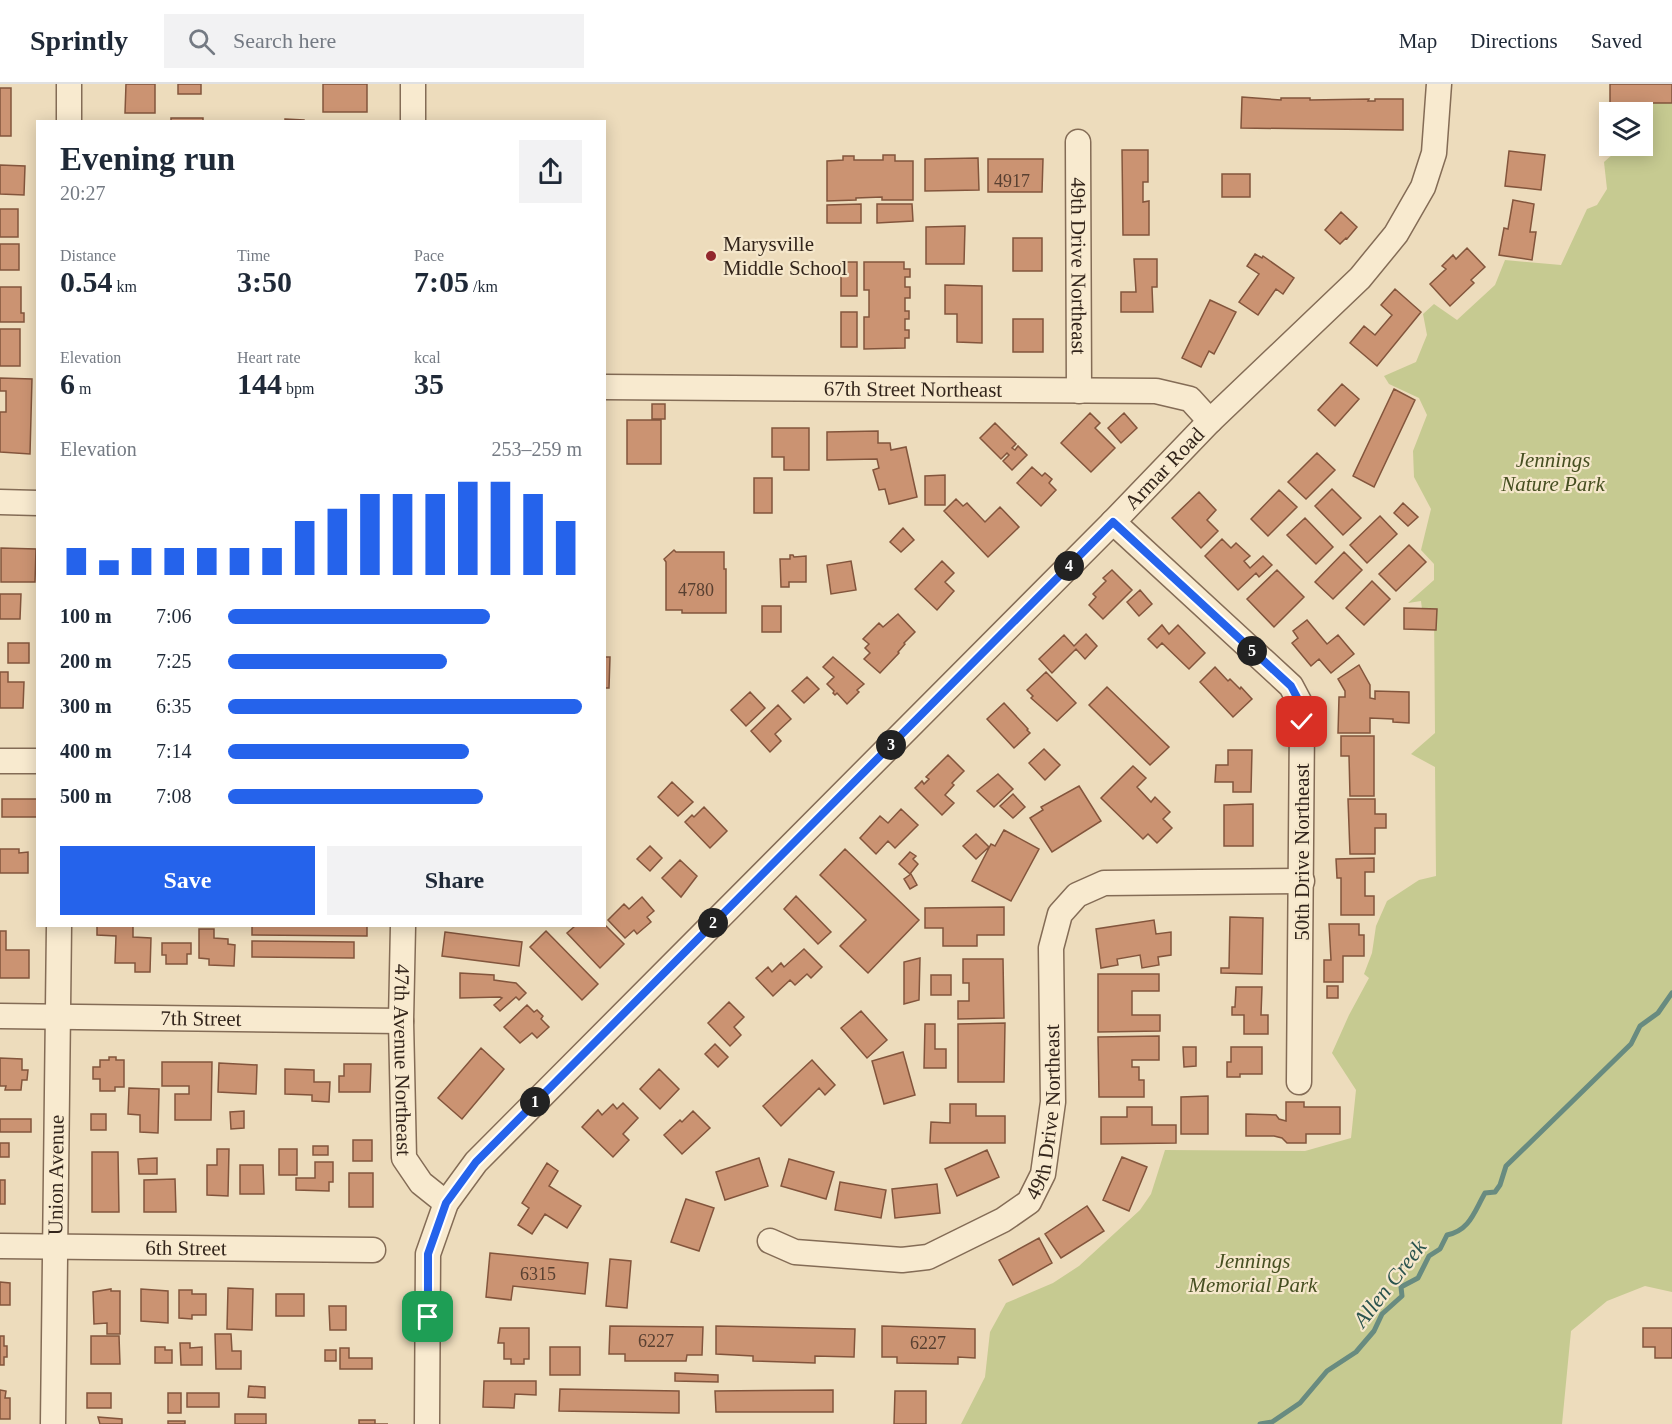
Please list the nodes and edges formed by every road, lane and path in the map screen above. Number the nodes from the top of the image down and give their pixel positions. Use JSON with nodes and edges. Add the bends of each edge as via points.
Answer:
{"nodes":[{"id":1,"x":69,"y":84,"type":"edge"},
{"id":2,"x":413,"y":84,"type":"edge"},
{"id":3,"x":1439,"y":84,"type":"edge"},
{"id":4,"x":69,"y":120,"type":"edge"},
{"id":5,"x":413,"y":120,"type":"edge"},
{"id":6,"x":1078,"y":142,"type":"dead end"},
{"id":7,"x":606,"y":387,"type":"edge"},
{"id":8,"x":1079,"y":391,"type":"junction"},
{"id":9,"x":1210,"y":421,"type":"junction"},
{"id":10,"x":0,"y":502,"type":"edge"},
{"id":11,"x":36,"y":503,"type":"edge"},
{"id":12,"x":1113,"y":522,"type":"junction"},
{"id":13,"x":0,"y":761,"type":"edge"},
{"id":14,"x":36,"y":761,"type":"edge"},
{"id":15,"x":1302,"y":881,"type":"junction"},
{"id":16,"x":59,"y":927,"type":"edge"},
{"id":17,"x":403,"y":927,"type":"edge"},
{"id":18,"x":0,"y":1016,"type":"edge"},
{"id":19,"x":58,"y":1017,"type":"junction"},
{"id":20,"x":401,"y":1021,"type":"junction"},
{"id":21,"x":1299,"y":1082,"type":"dead end"},
{"id":22,"x":446,"y":1203,"type":"junction"},
{"id":23,"x":770,"y":1240,"type":"dead end"},
{"id":24,"x":0,"y":1246,"type":"edge"},
{"id":25,"x":55,"y":1246,"type":"junction"},
{"id":26,"x":373,"y":1250,"type":"dead end"},
{"id":27,"x":53,"y":1424,"type":"edge"},
{"id":28,"x":427,"y":1424,"type":"edge"}],
"edges":[{"from":1,"to":4,"type":"street"},
{"from":2,"to":5,"type":"street"},
{"from":3,"to":9,"type":"street","name":"Armar Road","via":[[1434,153],[1423,187],[1396,234],[1360,278]]},
{"from":6,"to":8,"type":"street","name":"49th Drive Northeast"},
{"from":7,"to":8,"type":"street","name":"67th Street Northeast"},
{"from":8,"to":9,"type":"street","name":"67th Street Northeast","via":[[1156,391],[1190,399]]},
{"from":9,"to":12,"type":"street","name":"Armar Road"},
{"from":10,"to":11,"type":"street"},
{"from":12,"to":15,"type":"street","name":"50th Drive Northeast","via":[[1291,686],[1300,703]]},
{"from":12,"to":22,"type":"street","name":"Armar Road","via":[[476,1162]]},
{"from":13,"to":14,"type":"street"},
{"from":15,"to":21,"type":"street","name":"50th Drive Northeast"},
{"from":15,"to":23,"type":"street","name":"49th Drive Northeast","via":[[1104,883],[1077,895],[1060,914],[1051,948],[1053,1102],[1043,1174],[1029,1202],[1003,1220],[928,1257],[902,1260],[795,1252]]},
{"from":16,"to":19,"type":"street","name":"Union Avenue"},
{"from":17,"to":20,"type":"street","name":"47th Avenue Northeast"},
{"from":18,"to":19,"type":"street","name":"7th Street"},
{"from":19,"to":20,"type":"street","name":"7th Street"},
{"from":19,"to":25,"type":"street","name":"Union Avenue"},
{"from":20,"to":22,"type":"street","name":"47th Avenue Northeast","via":[[404,1158],[421,1183]]},
{"from":22,"to":28,"type":"street","via":[[428,1254]]},
{"from":24,"to":25,"type":"street","name":"6th Street"},
{"from":25,"to":26,"type":"street","name":"6th Street"},
{"from":25,"to":27,"type":"street","name":"Union Avenue"}]}
